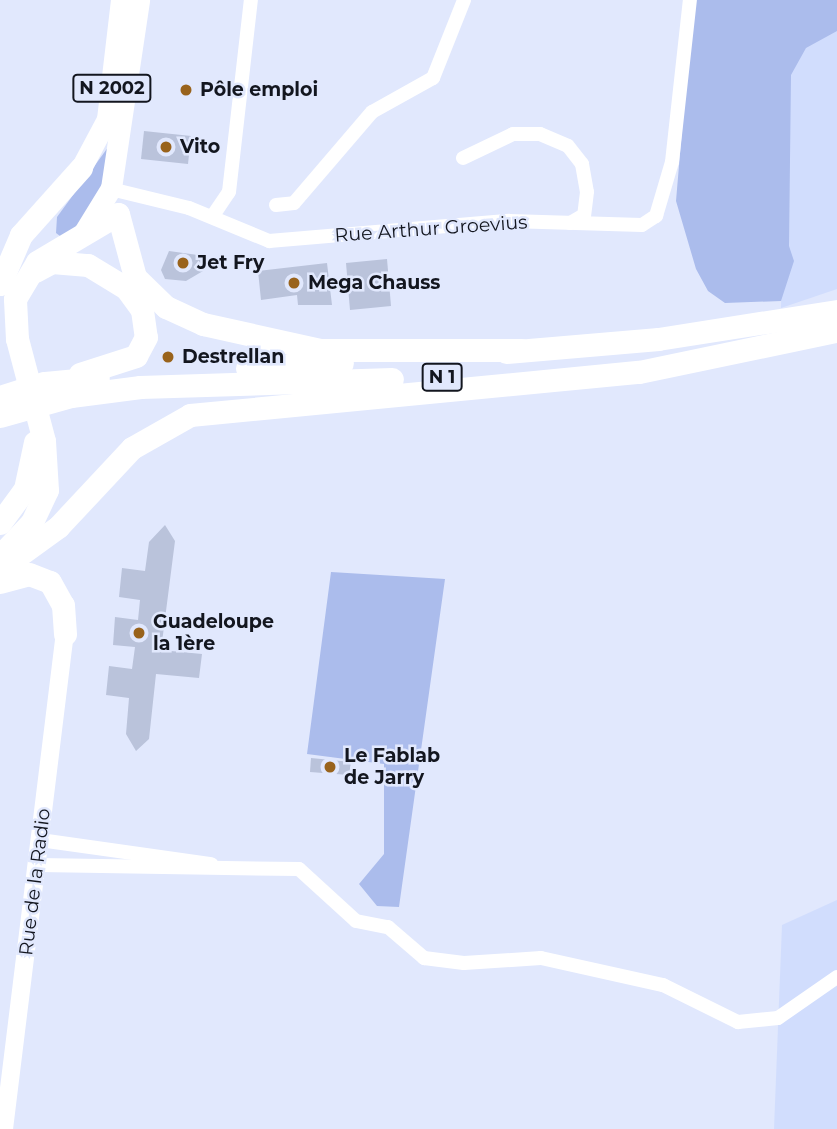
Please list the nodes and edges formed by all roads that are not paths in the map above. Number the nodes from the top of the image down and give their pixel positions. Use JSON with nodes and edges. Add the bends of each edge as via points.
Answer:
{"nodes":[{"id":1,"x":121,"y":0,"type":"edge"},
{"id":2,"x":139,"y":0,"type":"edge"},
{"id":3,"x":251,"y":0,"type":"edge"},
{"id":4,"x":464,"y":0,"type":"edge"},
{"id":5,"x":690,"y":0,"type":"edge"},
{"id":6,"x":129,"y":76,"type":"junction"},
{"id":7,"x":463,"y":158,"type":"dead end"},
{"id":8,"x":80,"y":168,"type":"junction"},
{"id":9,"x":158,"y":201,"type":"junction"},
{"id":10,"x":119,"y":202,"type":"junction"},
{"id":11,"x":276,"y":205,"type":"dead end"},
{"id":12,"x":212,"y":216,"type":"junction"},
{"id":13,"x":570,"y":223,"type":"junction"},
{"id":14,"x":83,"y":234,"type":"junction"},
{"id":15,"x":58,"y":246,"type":"junction"},
{"id":16,"x":99,"y":270,"type":"junction"},
{"id":17,"x":11,"y":283,"type":"edge"},
{"id":18,"x":0,"y":307,"type":"edge"},
{"id":19,"x":836,"y":324,"type":"edge"},
{"id":20,"x":521,"y":351,"type":"junction"},
{"id":21,"x":46,"y":393,"type":"junction"},
{"id":22,"x":5,"y":408,"type":"edge"},
{"id":23,"x":44,"y":441,"type":"junction"},
{"id":24,"x":0,"y":523,"type":"edge"},
{"id":25,"x":0,"y":535,"type":"edge"},
{"id":26,"x":0,"y":556,"type":"edge"},
{"id":27,"x":0,"y":569,"type":"edge"},
{"id":28,"x":0,"y":582,"type":"edge"},
{"id":29,"x":65,"y":634,"type":"joint"},
{"id":30,"x":40,"y":840,"type":"junction"},
{"id":31,"x":39,"y":865,"type":"junction"},
{"id":32,"x":227,"y":869,"type":"junction"},
{"id":33,"x":837,"y":977,"type":"edge"},
{"id":34,"x":4,"y":1129,"type":"edge"}],
"edges":[{"from":1,"to":8,"type":"main road","number":"N 2002","via":[[107,119]]},
{"from":2,"to":6,"type":"main road","number":"N 2002"},
{"from":3,"to":12,"type":"street","via":[[229,192]]},
{"from":4,"to":11,"type":"street","via":[[433,78],[372,112],[294,203]]},
{"from":5,"to":13,"type":"street","name":"Rue Arthur Groevius","via":[[678,127],[656,216],[636,226]]},
{"from":6,"to":10,"type":"main road","number":"N 2002"},
{"from":6,"to":14,"type":"main road","via":[[111,188]]},
{"from":7,"to":13,"type":"street","via":[[513,134],[540,134],[568,146],[582,164],[587,192],[584,215]]},
{"from":8,"to":15,"type":"highway","via":[[49,217]]},
{"from":8,"to":17,"type":"highway","via":[[21,235]]},
{"from":9,"to":10,"type":"street"},
{"from":9,"to":10,"type":"street","name":"Rue Arthur Groevius"},
{"from":9,"to":12,"type":"street","name":"Rue Arthur Groevius"},
{"from":10,"to":14,"type":"highway"},
{"from":10,"to":20,"type":"highway","via":[[135,277],[166,307],[203,324],[320,350]]},
{"from":12,"to":13,"type":"street","name":"Rue Arthur Groevius","via":[[269,241],[489,222]]},
{"from":14,"to":15,"type":"highway"},
{"from":15,"to":16,"type":"highway"},
{"from":15,"to":17,"type":"highway"},
{"from":16,"to":17,"type":"highway","via":[[52,262]]},
{"from":16,"to":21,"type":"highway","via":[[126,288],[142,310],[146,337],[139,351],[119,365]]},
{"from":17,"to":23,"type":"highway","via":[[15,326]]},
{"from":18,"to":24,"type":"highway","via":[[36,449],[25,489]]},
{"from":19,"to":20,"type":"highway","number":"N 1"},
{"from":19,"to":21,"type":"highway","number":"N 1","via":[[583,367]]},
{"from":19,"to":27,"type":"highway","via":[[639,372],[190,415],[132,448],[58,527]]},
{"from":20,"to":21,"type":"highway","number":"N 1"},
{"from":21,"to":22,"type":"highway","number":"N 1"},
{"from":23,"to":25,"type":"highway","via":[[32,498]]},
{"from":23,"to":26,"type":"highway","via":[[44,500]]},
{"from":28,"to":29,"type":"highway","via":[[29,575],[50,582],[63,605]]},
{"from":29,"to":30,"type":"street","name":"Rue de la Radio"},
{"from":30,"to":31,"type":"street","name":"Rue de la Radio"},
{"from":30,"to":32,"type":"street","via":[[177,854]]},
{"from":31,"to":32,"type":"street"},
{"from":31,"to":34,"type":"street","name":"Rue de la Radio"},
{"from":32,"to":33,"type":"street","via":[[299,870],[356,921],[388,927],[424,958],[464,963],[541,958],[663,985],[738,1022],[778,1018]]}]}
